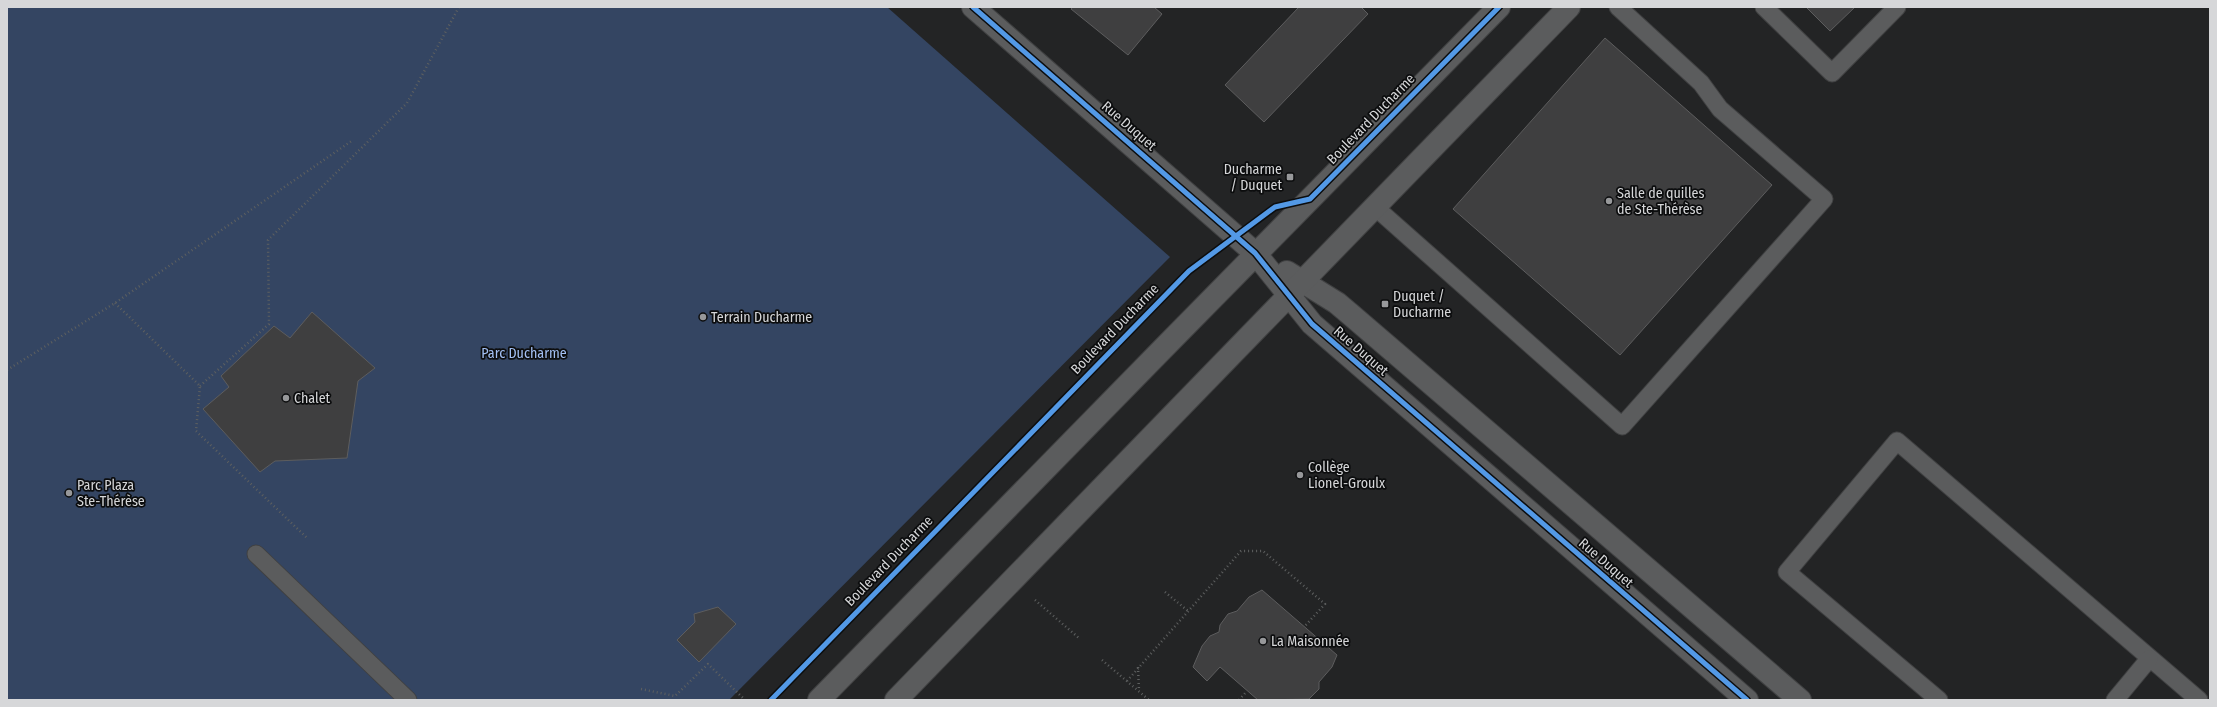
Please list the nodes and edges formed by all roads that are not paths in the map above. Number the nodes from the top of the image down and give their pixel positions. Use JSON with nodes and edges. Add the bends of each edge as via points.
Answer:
{"nodes":[{"id":1,"x":973,"y":7,"type":"edge"},
{"id":2,"x":1499,"y":7,"type":"edge"},
{"id":3,"x":1569,"y":7,"type":"edge"},
{"id":4,"x":1618,"y":7,"type":"edge"},
{"id":5,"x":1764,"y":7,"type":"edge"},
{"id":6,"x":1897,"y":7,"type":"edge"},
{"id":7,"x":1374,"y":207,"type":"junction"},
{"id":8,"x":1255,"y":253,"type":"junction"},
{"id":9,"x":1295,"y":288,"type":"junction"},
{"id":10,"x":256,"y":554,"type":"dead end"},
{"id":11,"x":2149,"y":659,"type":"junction"},
{"id":12,"x":408,"y":700,"type":"edge"},
{"id":13,"x":819,"y":700,"type":"edge"},
{"id":14,"x":896,"y":700,"type":"edge"},
{"id":15,"x":1747,"y":700,"type":"edge"},
{"id":16,"x":1800,"y":700,"type":"edge"},
{"id":17,"x":1939,"y":700,"type":"edge"},
{"id":18,"x":2115,"y":700,"type":"edge"},
{"id":19,"x":2199,"y":700,"type":"edge"}],
"edges":[{"from":1,"to":8,"type":"street","name":"Rue Duquet"},
{"from":2,"to":8,"type":"street","name":"Boulevard Ducharme"},
{"from":3,"to":7,"type":"street"},
{"from":4,"to":7,"type":"lane","via":[[1701,83],[1720,109],[1824,199],[1622,426]]},
{"from":5,"to":6,"type":"lane","via":[[1832,73]]},
{"from":7,"to":9,"type":"street"},
{"from":8,"to":9,"type":"street","name":"Rue Duquet"},
{"from":8,"to":13,"type":"street","name":"Boulevard Ducharme"},
{"from":9,"to":14,"type":"street"},
{"from":9,"to":15,"type":"street","name":"Rue Duquet","via":[[1312,324]]},
{"from":9,"to":16,"type":"street","name":"Rue Duquet","via":[[1337,303]]},
{"from":10,"to":12,"type":"lane"},
{"from":11,"to":17,"type":"lane","via":[[1897,441],[1787,572]]},
{"from":11,"to":18,"type":"lane"},
{"from":11,"to":19,"type":"lane"}]}
